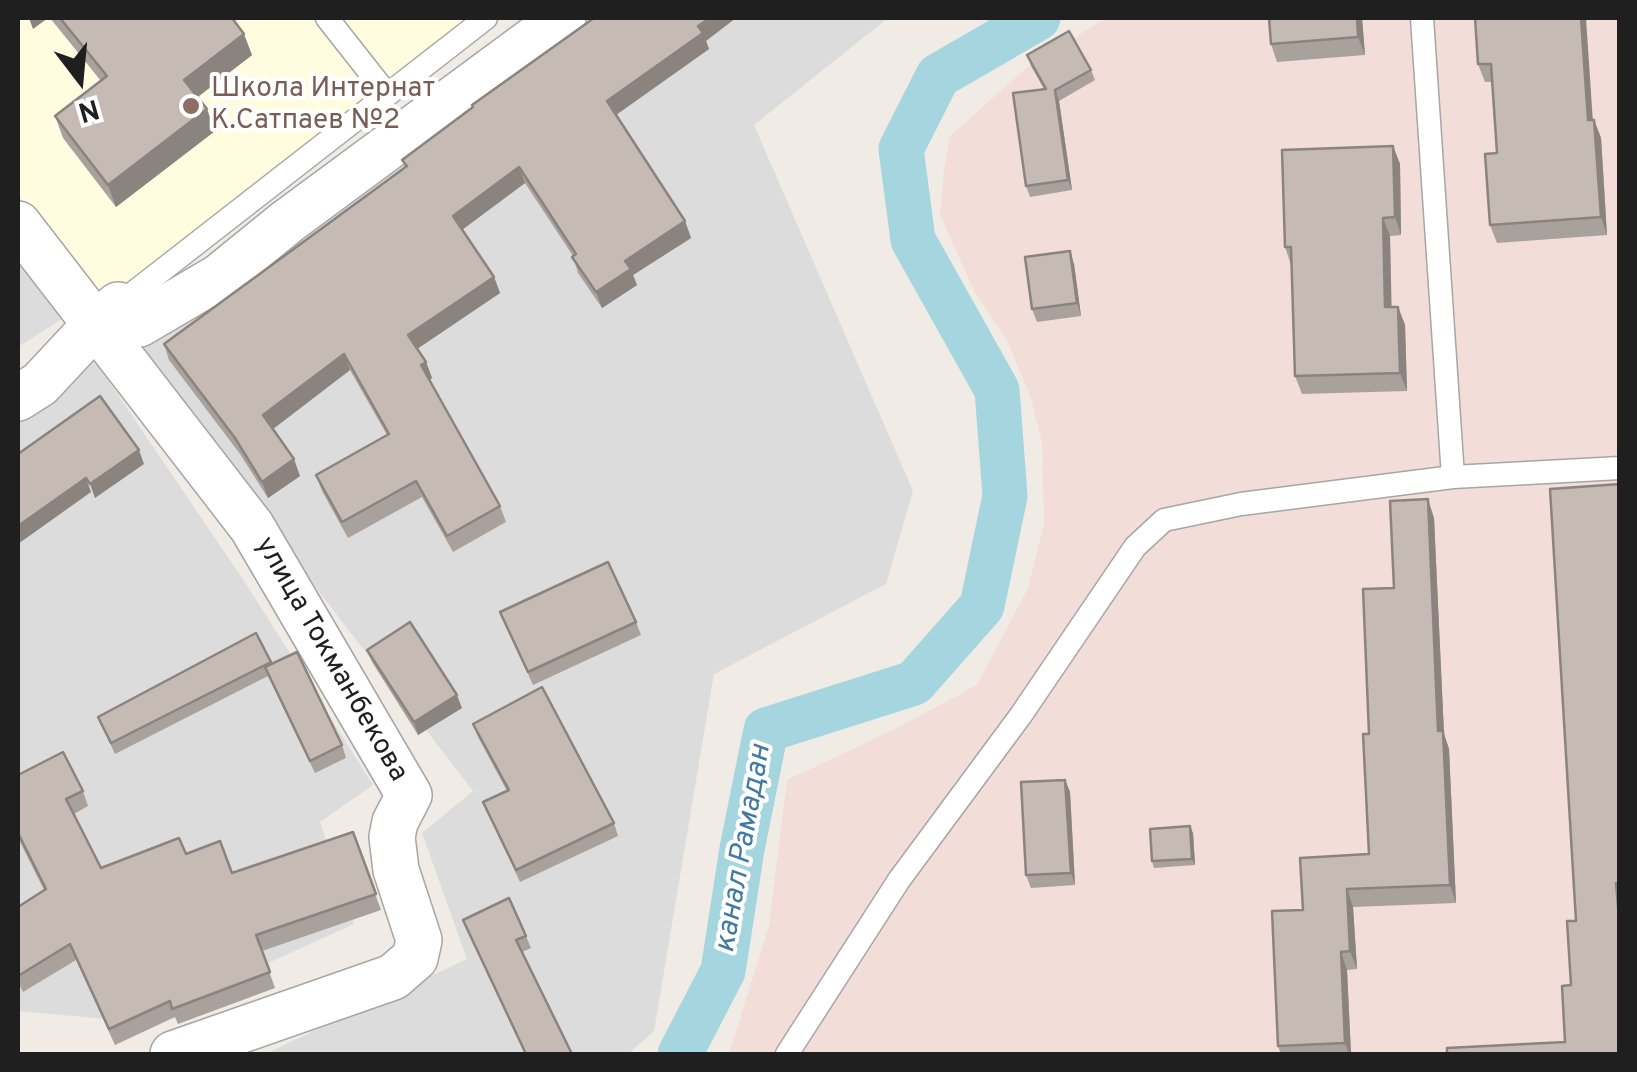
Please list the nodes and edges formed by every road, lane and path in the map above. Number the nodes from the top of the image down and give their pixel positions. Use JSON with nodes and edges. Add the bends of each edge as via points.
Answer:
{"nodes":[{"id":1,"x":327,"y":18,"type":"edge"},
{"id":2,"x":486,"y":18,"type":"edge"},
{"id":3,"x":562,"y":18,"type":"edge"},
{"id":4,"x":1422,"y":18,"type":"edge"},
{"id":5,"x":386,"y":93,"type":"junction"},
{"id":6,"x":18,"y":224,"type":"edge"},
{"id":7,"x":110,"y":312,"type":"junction"},
{"id":8,"x":18,"y":398,"type":"edge"},
{"id":9,"x":1620,"y":468,"type":"edge"},
{"id":10,"x":1453,"y":477,"type":"junction"},
{"id":11,"x":173,"y":1054,"type":"edge"},
{"id":12,"x":787,"y":1054,"type":"edge"}],
"edges":[{"from":1,"to":5,"type":"lane"},
{"from":2,"to":5,"type":"lane"},
{"from":3,"to":7,"type":"street","via":[[220,276],[139,324]]},
{"from":4,"to":10,"type":"lane"},
{"from":5,"to":7,"type":"lane"},
{"from":6,"to":7,"type":"street","name":"улица Токманбекова"},
{"from":7,"to":8,"type":"street"},
{"from":7,"to":11,"type":"street","name":"улица Токманбекова","via":[[252,527],[409,795],[392,837],[419,940],[415,958],[393,978]]},
{"from":9,"to":10,"type":"lane"},
{"from":10,"to":12,"type":"lane","via":[[1164,520],[1135,547],[899,880]]}]}
